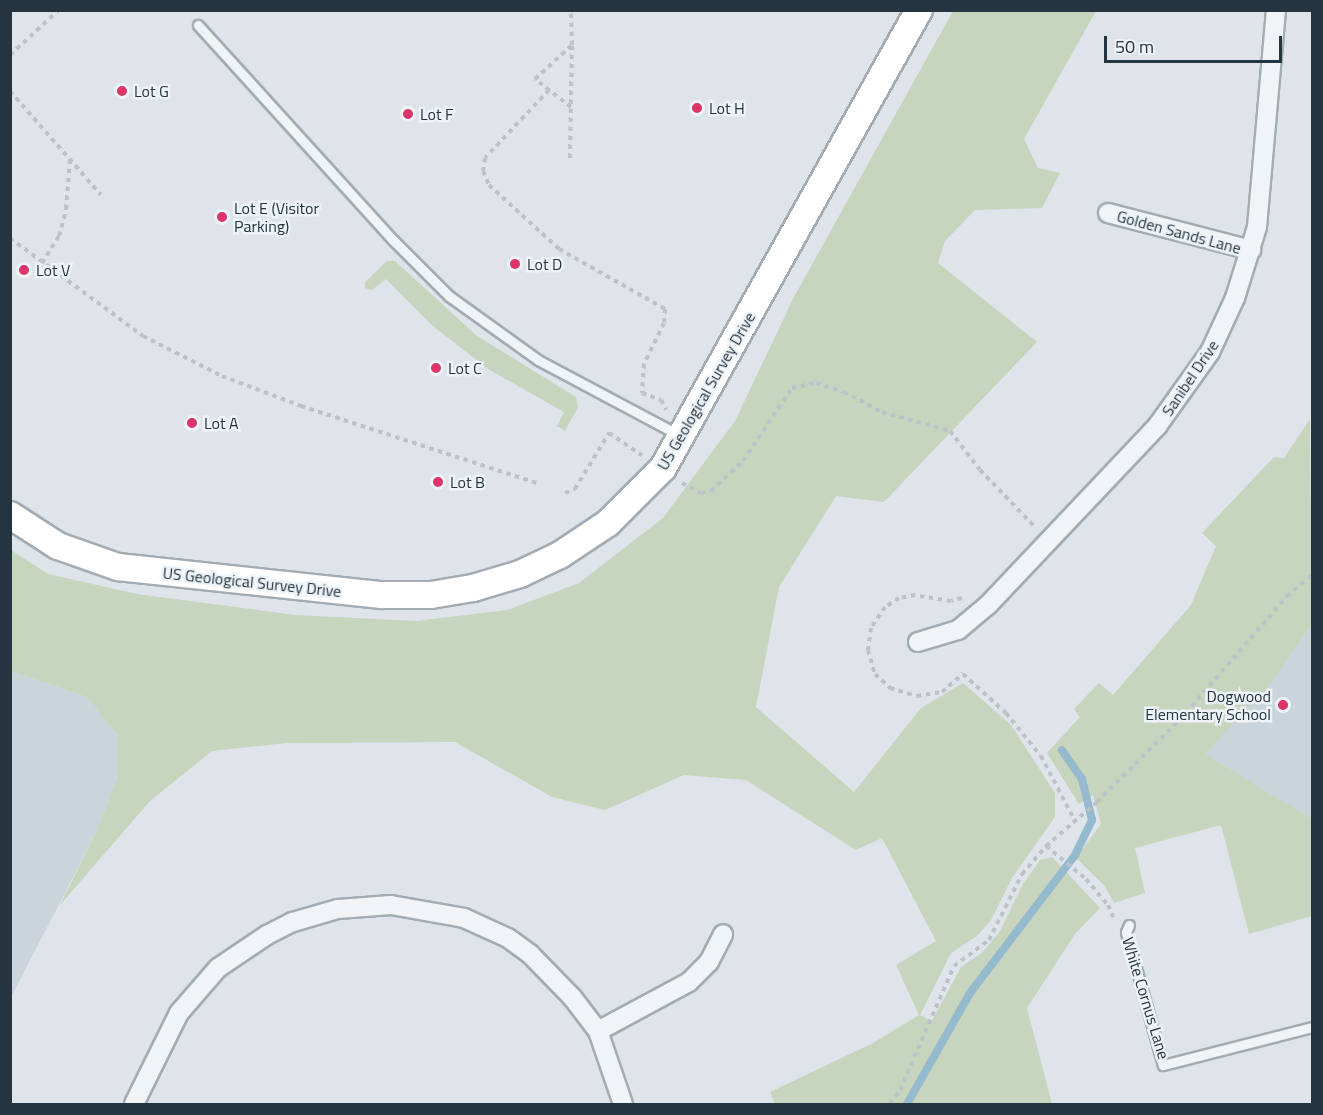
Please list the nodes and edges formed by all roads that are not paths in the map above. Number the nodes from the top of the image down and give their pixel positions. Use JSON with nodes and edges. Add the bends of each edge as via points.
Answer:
{"nodes":[{"id":1,"x":919,"y":10,"type":"edge"},
{"id":2,"x":1276,"y":10,"type":"edge"},
{"id":3,"x":198,"y":25,"type":"dead end"},
{"id":4,"x":1108,"y":213,"type":"dead end"},
{"id":5,"x":1251,"y":250,"type":"junction"},
{"id":6,"x":682,"y":436,"type":"junction"},
{"id":7,"x":10,"y":515,"type":"edge"},
{"id":8,"x":918,"y":642,"type":"dead end"},
{"id":9,"x":1129,"y":925,"type":"road end"},
{"id":10,"x":723,"y":934,"type":"dead end"},
{"id":11,"x":1312,"y":1027,"type":"edge"},
{"id":12,"x":598,"y":1031,"type":"junction"},
{"id":13,"x":134,"y":1104,"type":"edge"},
{"id":14,"x":623,"y":1104,"type":"edge"}],
"edges":[{"from":1,"to":6,"type":"street","name":"US Geological Survey Drive"},
{"from":2,"to":5,"type":"street","name":"Sanibel Drive","via":[[1269,64],[1263,193]]},
{"from":3,"to":6,"type":"lane","via":[[392,239],[449,296],[538,360]]},
{"from":4,"to":5,"type":"street","name":"Golden Sands Lane"},
{"from":5,"to":8,"type":"street","name":"Sanibel Drive","via":[[1223,326],[1179,399],[970,621],[945,635]]},
{"from":6,"to":7,"type":"street","name":"US Geological Survey Drive","via":[[653,463],[608,524],[560,555],[494,583],[431,595],[371,595],[126,569],[66,550]]},
{"from":9,"to":11,"type":"lane","name":"White Cornus Lane","via":[[1126,932],[1163,1065]]},
{"from":10,"to":12,"type":"street","via":[[709,963],[688,982]]},
{"from":12,"to":13,"type":"street","via":[[572,997],[530,954],[485,926],[418,908],[338,909],[267,935],[211,974],[179,1013]]},
{"from":12,"to":14,"type":"street"}]}
